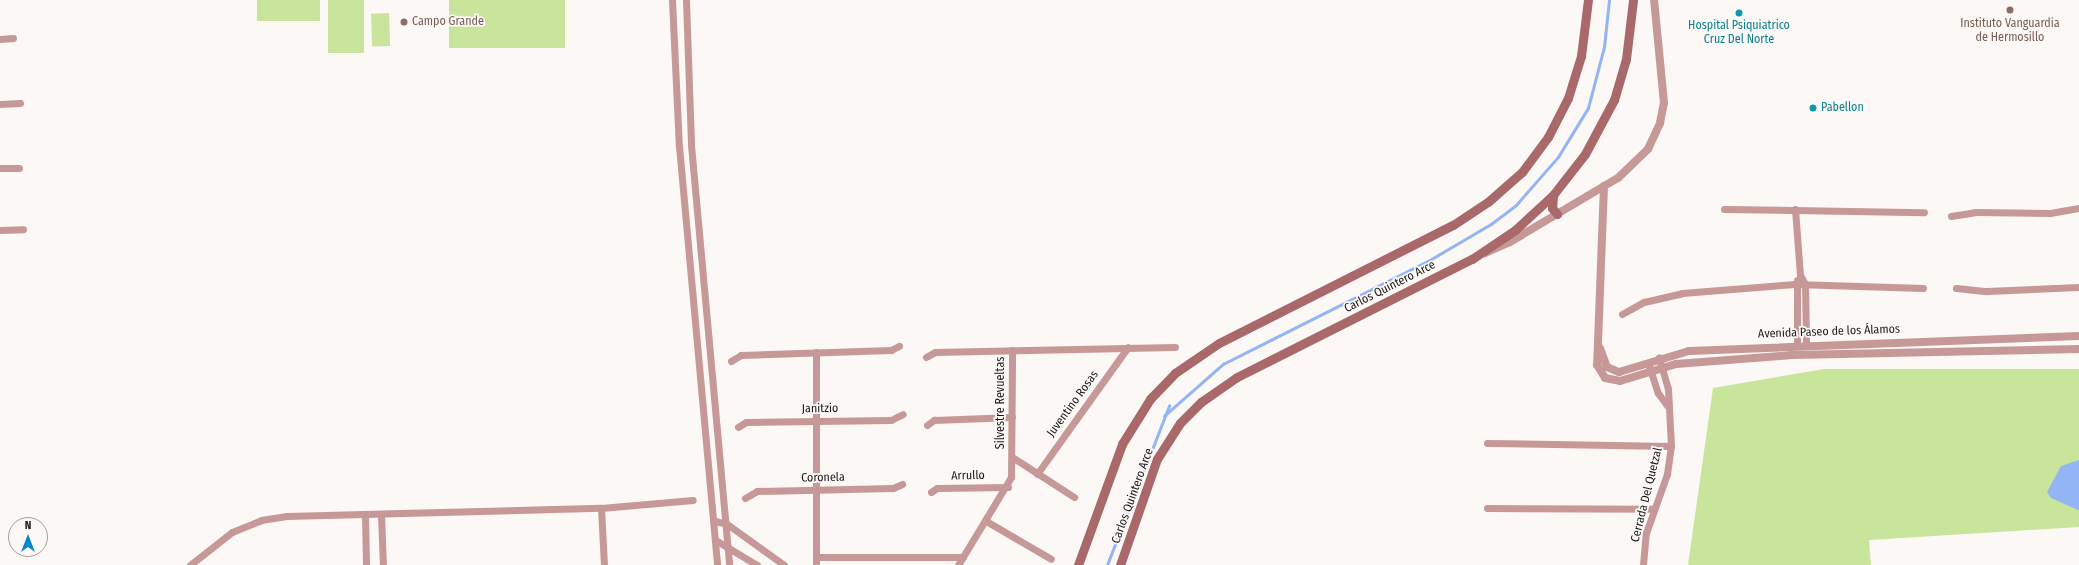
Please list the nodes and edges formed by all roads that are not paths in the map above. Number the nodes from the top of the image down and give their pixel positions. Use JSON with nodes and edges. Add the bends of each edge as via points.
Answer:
{"nodes":[{"id":1,"x":1588,"y":0,"type":"edge"},
{"id":2,"x":1633,"y":0,"type":"edge"},
{"id":3,"x":1654,"y":0,"type":"edge"},
{"id":4,"x":672,"y":1,"type":"edge"},
{"id":5,"x":686,"y":1,"type":"edge"},
{"id":6,"x":13,"y":38,"type":"dead end"},
{"id":7,"x":0,"y":39,"type":"edge"},
{"id":8,"x":20,"y":103,"type":"dead end"},
{"id":9,"x":0,"y":104,"type":"edge"},
{"id":10,"x":690,"y":145,"type":"junction"},
{"id":11,"x":679,"y":146,"type":"junction"},
{"id":12,"x":0,"y":168,"type":"edge"},
{"id":13,"x":19,"y":168,"type":"dead end"},
{"id":14,"x":1604,"y":186,"type":"junction"},
{"id":15,"x":1553,"y":195,"type":"junction"},
{"id":16,"x":2079,"y":208,"type":"edge"},
{"id":17,"x":1724,"y":209,"type":"dead end"},
{"id":18,"x":1795,"y":209,"type":"junction"},
{"id":19,"x":1924,"y":212,"type":"dead end"},
{"id":20,"x":1557,"y":214,"type":"junction"},
{"id":21,"x":1951,"y":216,"type":"dead end"},
{"id":22,"x":23,"y":229,"type":"dead end"},
{"id":23,"x":0,"y":230,"type":"edge"},
{"id":24,"x":1472,"y":259,"type":"junction"},
{"id":25,"x":1800,"y":275,"type":"junction"},
{"id":26,"x":1795,"y":284,"type":"junction"},
{"id":27,"x":1805,"y":284,"type":"junction"},
{"id":28,"x":2079,"y":287,"type":"edge"},
{"id":29,"x":1923,"y":288,"type":"dead end"},
{"id":30,"x":1956,"y":288,"type":"dead end"},
{"id":31,"x":705,"y":299,"type":"junction"},
{"id":32,"x":693,"y":300,"type":"junction"},
{"id":33,"x":1622,"y":314,"type":"dead end"},
{"id":34,"x":2079,"y":336,"type":"edge"},
{"id":35,"x":1833,"y":343,"type":"junction"},
{"id":36,"x":1797,"y":344,"type":"junction"},
{"id":37,"x":1806,"y":344,"type":"junction"},
{"id":38,"x":1773,"y":345,"type":"junction"},
{"id":39,"x":899,"y":346,"type":"dead end"},
{"id":40,"x":1600,"y":346,"type":"junction"},
{"id":41,"x":1175,"y":347,"type":"dead end"},
{"id":42,"x":1128,"y":348,"type":"junction"},
{"id":43,"x":2079,"y":349,"type":"edge"},
{"id":44,"x":1012,"y":350,"type":"junction"},
{"id":45,"x":816,"y":352,"type":"junction"},
{"id":46,"x":1832,"y":354,"type":"junction"},
{"id":47,"x":926,"y":357,"type":"dead end"},
{"id":48,"x":1774,"y":357,"type":"junction"},
{"id":49,"x":1660,"y":358,"type":"junction"},
{"id":50,"x":731,"y":361,"type":"dead end"},
{"id":51,"x":1647,"y":361,"type":"junction"},
{"id":52,"x":1662,"y":367,"type":"junction"},
{"id":53,"x":1650,"y":371,"type":"junction"},
{"id":54,"x":1668,"y":407,"type":"junction"},
{"id":55,"x":903,"y":414,"type":"dead end"},
{"id":56,"x":1012,"y":417,"type":"junction"},
{"id":57,"x":816,"y":420,"type":"junction"},
{"id":58,"x":927,"y":424,"type":"dead end"},
{"id":59,"x":738,"y":428,"type":"dead end"},
{"id":60,"x":1487,"y":443,"type":"dead end"},
{"id":61,"x":1671,"y":446,"type":"junction"},
{"id":62,"x":1012,"y":457,"type":"junction"},
{"id":63,"x":1037,"y":474,"type":"junction"},
{"id":64,"x":902,"y":484,"type":"dead end"},
{"id":65,"x":1008,"y":487,"type":"junction"},
{"id":66,"x":816,"y":489,"type":"junction"},
{"id":67,"x":931,"y":492,"type":"dead end"},
{"id":68,"x":1074,"y":497,"type":"dead end"},
{"id":69,"x":745,"y":498,"type":"dead end"},
{"id":70,"x":693,"y":500,"type":"dead end"},
{"id":71,"x":601,"y":508,"type":"junction"},
{"id":72,"x":1487,"y":508,"type":"dead end"},
{"id":73,"x":1654,"y":509,"type":"junction"},
{"id":74,"x":364,"y":514,"type":"junction"},
{"id":75,"x":381,"y":514,"type":"junction"},
{"id":76,"x":715,"y":521,"type":"junction"},
{"id":77,"x":986,"y":521,"type":"junction"},
{"id":78,"x":727,"y":524,"type":"junction"},
{"id":79,"x":717,"y":541,"type":"junction"},
{"id":80,"x":729,"y":546,"type":"junction"},
{"id":81,"x":963,"y":557,"type":"junction"},
{"id":82,"x":1050,"y":559,"type":"dead end"},
{"id":83,"x":816,"y":561,"type":"edge"},
{"id":84,"x":190,"y":565,"type":"edge"},
{"id":85,"x":366,"y":565,"type":"edge"},
{"id":86,"x":383,"y":565,"type":"edge"},
{"id":87,"x":604,"y":565,"type":"edge"},
{"id":88,"x":717,"y":565,"type":"edge"},
{"id":89,"x":729,"y":565,"type":"edge"},
{"id":90,"x":757,"y":565,"type":"edge"},
{"id":91,"x":784,"y":565,"type":"edge"},
{"id":92,"x":958,"y":565,"type":"edge"},
{"id":93,"x":1078,"y":565,"type":"edge"},
{"id":94,"x":1120,"y":565,"type":"edge"},
{"id":95,"x":1643,"y":565,"type":"edge"}],
"edges":[{"from":1,"to":93,"type":"main road","via":[[1581,56],[1568,98],[1548,137],[1522,172],[1489,201],[1453,225],[1219,343],[1175,373],[1150,399],[1122,444]]},
{"from":2,"to":15,"type":"main road","name":"Carlos Quintero Arce","via":[[1626,59],[1614,100],[1585,154]]},
{"from":3,"to":14,"type":"street","via":[[1664,103],[1660,123],[1640,159]]},
{"from":4,"to":5,"type":"street"},
{"from":4,"to":11,"type":"street"},
{"from":5,"to":10,"type":"street"},
{"from":6,"to":7,"type":"street"},
{"from":8,"to":9,"type":"street"},
{"from":10,"to":11,"type":"street"},
{"from":10,"to":31,"type":"street"},
{"from":11,"to":32,"type":"street"},
{"from":12,"to":13,"type":"street"},
{"from":14,"to":20,"type":"street"},
{"from":14,"to":40,"type":"street"},
{"from":15,"to":20,"type":"main road","via":[[1552,208]]},
{"from":15,"to":24,"type":"main road","name":"Carlos Quintero Arce","via":[[1515,230]]},
{"from":16,"to":21,"type":"street","via":[[2050,213],[1975,212]]},
{"from":17,"to":18,"type":"street"},
{"from":18,"to":19,"type":"street"},
{"from":18,"to":25,"type":"street"},
{"from":20,"to":24,"type":"street","via":[[1510,242]]},
{"from":22,"to":23,"type":"street"},
{"from":24,"to":94,"type":"main road","name":"Carlos Quintero Arce","via":[[1237,377],[1201,402],[1176,429],[1157,459]]},
{"from":25,"to":26,"type":"street"},
{"from":25,"to":27,"type":"street"},
{"from":26,"to":27,"type":"street"},
{"from":26,"to":33,"type":"street","via":[[1676,294],[1644,302]]},
{"from":26,"to":36,"type":"street"},
{"from":27,"to":29,"type":"street"},
{"from":27,"to":37,"type":"street"},
{"from":28,"to":30,"type":"street","via":[[1987,292]]},
{"from":31,"to":32,"type":"street"},
{"from":31,"to":78,"type":"street"},
{"from":32,"to":76,"type":"street"},
{"from":34,"to":35,"type":"street","name":"Avenida Paseo de los Álamos"},
{"from":35,"to":37,"type":"street","name":"Avenida Paseo de los Álamos"},
{"from":35,"to":46,"type":"street"},
{"from":36,"to":37,"type":"street","name":"Avenida Paseo de los Álamos"},
{"from":36,"to":38,"type":"street","name":"Avenida Paseo de los Álamos"},
{"from":38,"to":48,"type":"street"},
{"from":38,"to":49,"type":"street","name":"Avenida Paseo de los Álamos","via":[[1689,351]]},
{"from":39,"to":45,"type":"street","via":[[891,350]]},
{"from":40,"to":51,"type":"street","name":"Avenida Paseo de los Álamos","via":[[1604,362],[1613,371]]},
{"from":40,"to":53,"type":"street","name":"Avenida Paseo de los Álamos","via":[[1597,366],[1605,378],[1620,381]]},
{"from":41,"to":42,"type":"street"},
{"from":42,"to":44,"type":"street"},
{"from":42,"to":63,"type":"street","name":"Juventino Rosas"},
{"from":43,"to":46,"type":"street","name":"Avenida Paseo de los Álamos"},
{"from":44,"to":47,"type":"street","via":[[935,352]]},
{"from":44,"to":56,"type":"street","name":"Silvestre Revueltas"},
{"from":45,"to":50,"type":"street","via":[[741,355]]},
{"from":45,"to":57,"type":"street"},
{"from":46,"to":48,"type":"street","name":"Avenida Paseo de los Álamos"},
{"from":48,"to":52,"type":"street","name":"Avenida Paseo de los Álamos"},
{"from":49,"to":51,"type":"street","name":"Avenida Paseo de los Álamos"},
{"from":49,"to":52,"type":"street","name":"Cerrada Del Quetzal"},
{"from":51,"to":53,"type":"street","name":"Cerrada Del Quetzal"},
{"from":52,"to":53,"type":"street","name":"Avenida Paseo de los Álamos"},
{"from":52,"to":54,"type":"street","name":"Cerrada Del Quetzal"},
{"from":53,"to":54,"type":"street","name":"Cerrada Del Quetzal","via":[[1658,392]]},
{"from":54,"to":61,"type":"street","name":"Cerrada Del Quetzal"},
{"from":55,"to":57,"type":"street","name":"Janitzio","via":[[891,420]]},
{"from":56,"to":58,"type":"street","via":[[934,420]]},
{"from":56,"to":62,"type":"street","name":"Silvestre Revueltas"},
{"from":57,"to":59,"type":"street","name":"Janitzio","via":[[746,422]]},
{"from":57,"to":66,"type":"street"},
{"from":60,"to":61,"type":"street"},
{"from":61,"to":73,"type":"street","name":"Cerrada Del Quetzal","via":[[1667,474]]},
{"from":62,"to":63,"type":"street"},
{"from":62,"to":65,"type":"street","name":"Silvestre Revueltas"},
{"from":63,"to":68,"type":"street"},
{"from":64,"to":66,"type":"street","name":"Coronela","via":[[893,488]]},
{"from":65,"to":67,"type":"street","name":"Arrullo","via":[[937,488]]},
{"from":65,"to":77,"type":"street"},
{"from":66,"to":69,"type":"street","name":"Coronela","via":[[757,491]]},
{"from":66,"to":83,"type":"street"},
{"from":70,"to":71,"type":"street"},
{"from":71,"to":75,"type":"street"},
{"from":71,"to":87,"type":"street"},
{"from":72,"to":73,"type":"street"},
{"from":73,"to":95,"type":"street","name":"Cerrada Del Quetzal","via":[[1646,533]]},
{"from":74,"to":75,"type":"street"},
{"from":74,"to":84,"type":"street","via":[[261,520],[232,532]]},
{"from":74,"to":85,"type":"street"},
{"from":75,"to":86,"type":"street"},
{"from":76,"to":78,"type":"street"},
{"from":76,"to":79,"type":"street"},
{"from":77,"to":81,"type":"street"},
{"from":77,"to":82,"type":"street"},
{"from":78,"to":80,"type":"street"},
{"from":78,"to":91,"type":"street"},
{"from":79,"to":80,"type":"street"},
{"from":79,"to":88,"type":"street"},
{"from":80,"to":89,"type":"street"},
{"from":80,"to":90,"type":"street"},
{"from":81,"to":83,"type":"street"},
{"from":81,"to":92,"type":"street"}]}
